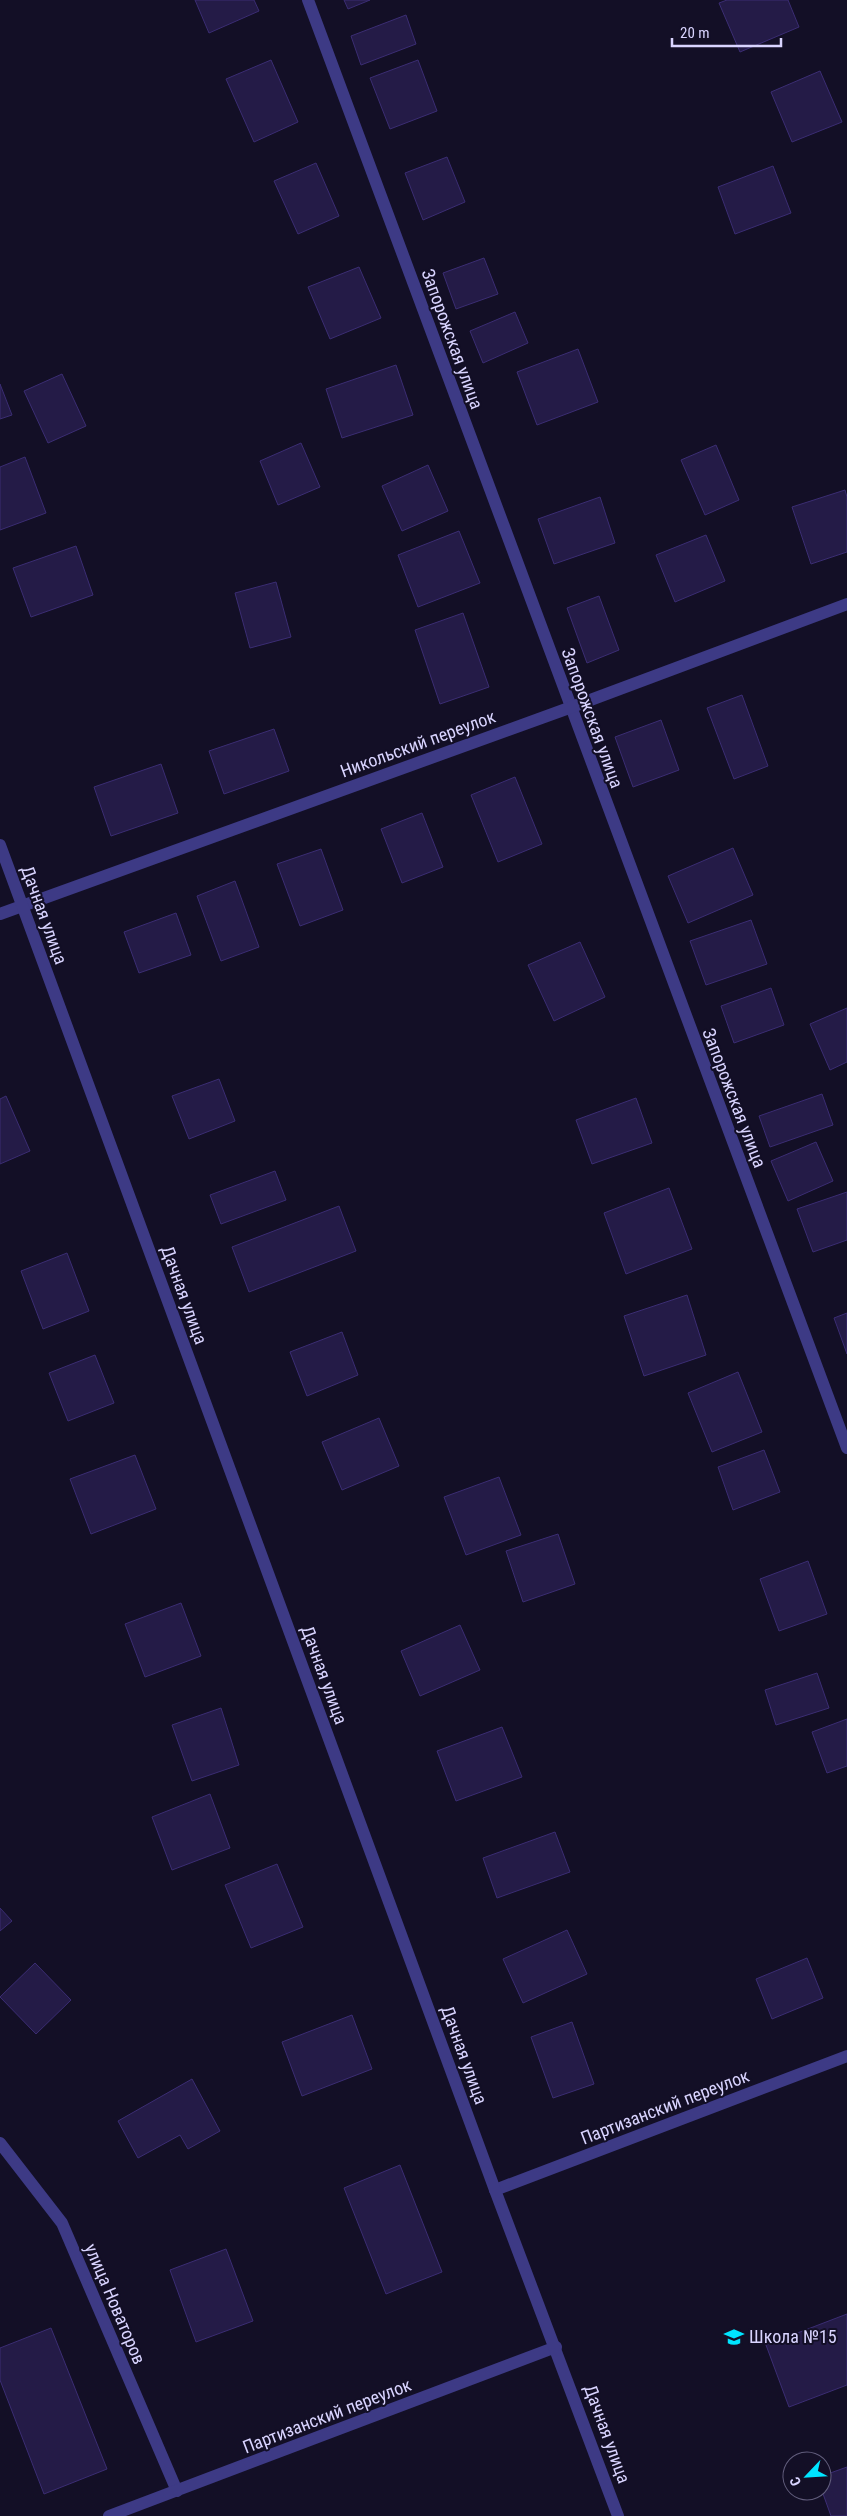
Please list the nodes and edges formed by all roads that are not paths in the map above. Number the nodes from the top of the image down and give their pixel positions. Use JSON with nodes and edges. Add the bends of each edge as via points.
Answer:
{"nodes":[{"id":1,"x":308,"y":0,"type":"edge"},
{"id":2,"x":847,"y":604,"type":"edge"},
{"id":3,"x":569,"y":708,"type":"junction"},
{"id":4,"x":0,"y":845,"type":"edge"},
{"id":5,"x":22,"y":906,"type":"junction"},
{"id":6,"x":0,"y":914,"type":"edge"},
{"id":7,"x":847,"y":1448,"type":"edge"},
{"id":8,"x":847,"y":2056,"type":"edge"},
{"id":9,"x":0,"y":2143,"type":"edge"},
{"id":10,"x":495,"y":2190,"type":"junction"},
{"id":11,"x":556,"y":2348,"type":"junction"},
{"id":12,"x":177,"y":2491,"type":"junction"},
{"id":13,"x":109,"y":2516,"type":"edge"},
{"id":14,"x":618,"y":2516,"type":"edge"}],
"edges":[{"from":1,"to":3,"type":"street","name":"Запорожская улица"},
{"from":2,"to":3,"type":"street","name":"Никольский переулок"},
{"from":3,"to":5,"type":"street","name":"Никольский переулок"},
{"from":3,"to":7,"type":"street","name":"Запорожская улица"},
{"from":4,"to":5,"type":"street","name":"Дачная улица"},
{"from":5,"to":6,"type":"street","name":"Никольский переулок"},
{"from":5,"to":10,"type":"street","name":"Дачная улица"},
{"from":8,"to":10,"type":"street","name":"Партизанский переулок"},
{"from":9,"to":12,"type":"street","name":"улица Новаторов","via":[[62,2222]]},
{"from":10,"to":11,"type":"street","name":"Дачная улица"},
{"from":11,"to":12,"type":"street","name":"Партизанский переулок"},
{"from":11,"to":14,"type":"street","name":"Дачная улица"},
{"from":12,"to":13,"type":"street","name":"Партизанский переулок"}]}
